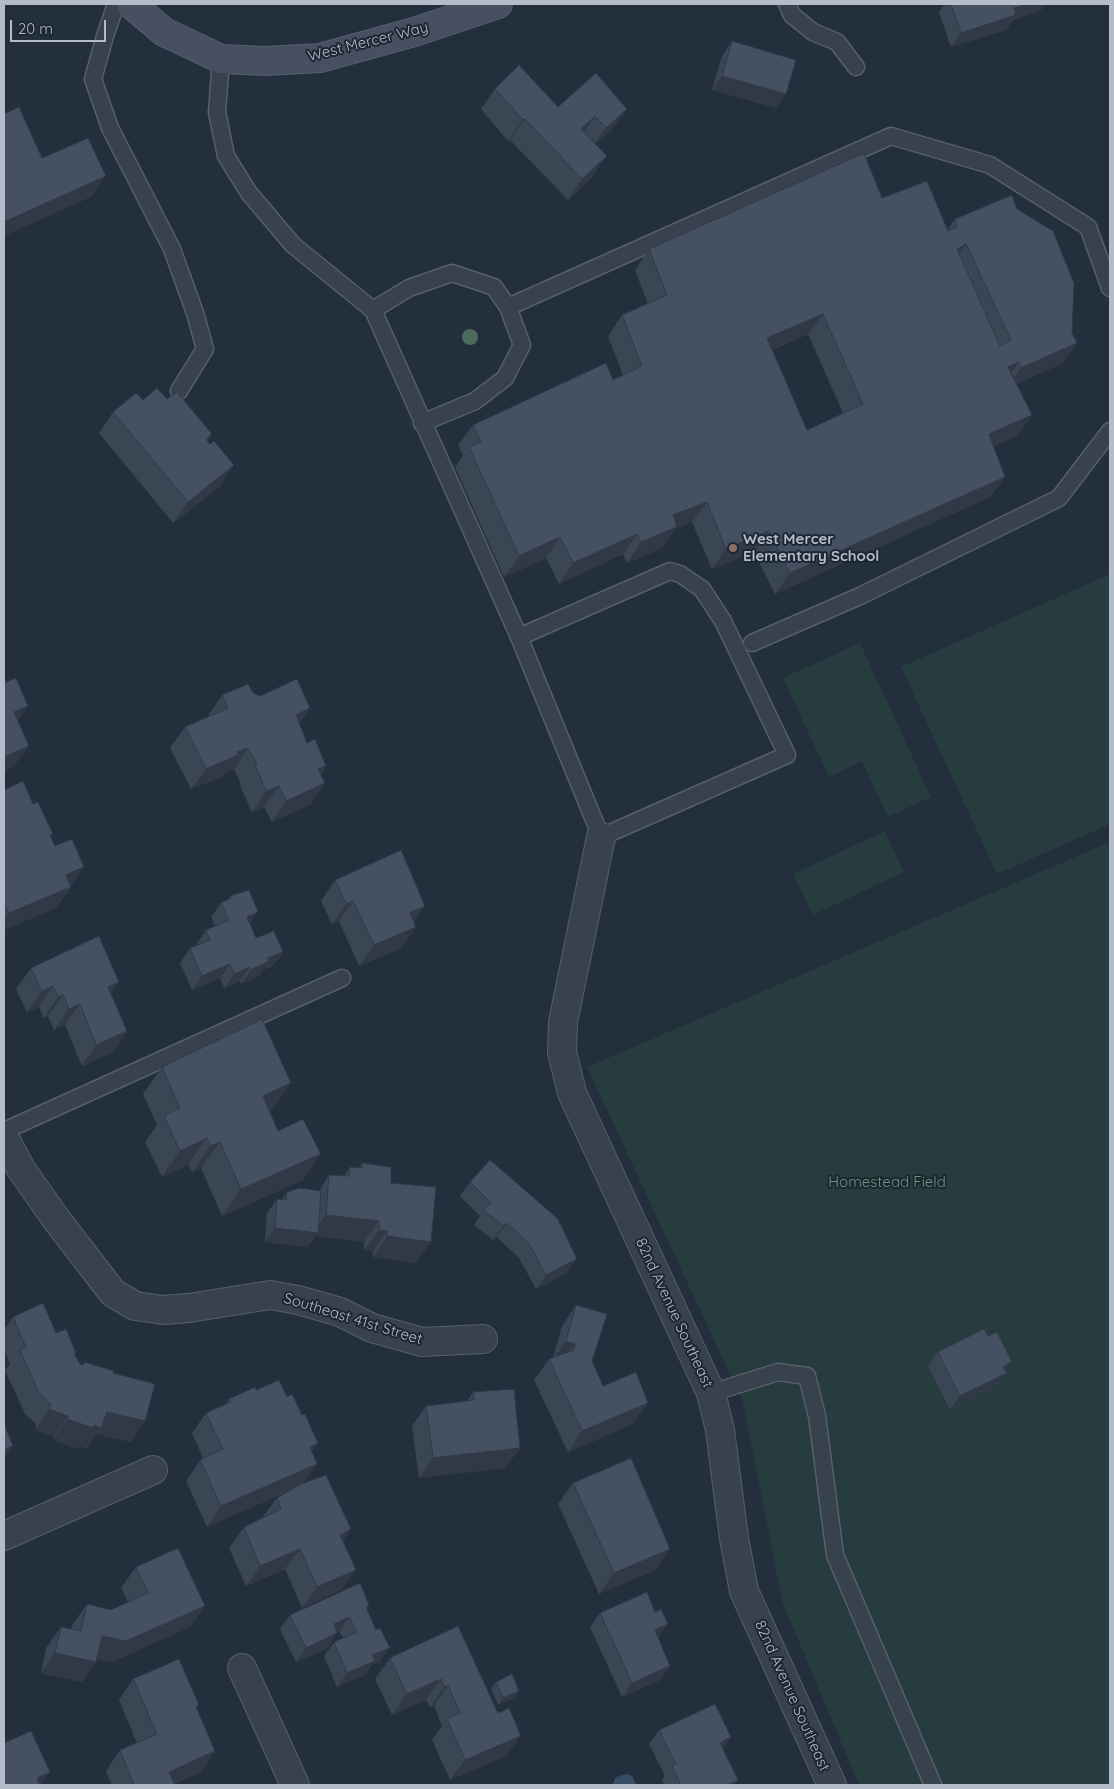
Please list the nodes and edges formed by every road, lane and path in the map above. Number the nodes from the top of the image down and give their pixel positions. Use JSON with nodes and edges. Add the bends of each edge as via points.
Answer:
{"nodes":[{"id":1,"x":116,"y":4,"type":"edge"},
{"id":2,"x":131,"y":4,"type":"edge"},
{"id":3,"x":498,"y":4,"type":"edge"},
{"id":4,"x":787,"y":4,"type":"edge"},
{"id":5,"x":221,"y":59,"type":"junction"},
{"id":6,"x":856,"y":67,"type":"dead end"},
{"id":7,"x":1110,"y":288,"type":"edge"},
{"id":8,"x":508,"y":306,"type":"junction"},
{"id":9,"x":373,"y":310,"type":"junction"},
{"id":10,"x":180,"y":391,"type":"dead end"},
{"id":11,"x":422,"y":422,"type":"junction"},
{"id":12,"x":1110,"y":431,"type":"edge"},
{"id":13,"x":519,"y":637,"type":"junction"},
{"id":14,"x":752,"y":643,"type":"dead end"},
{"id":15,"x":601,"y":837,"type":"junction"},
{"id":16,"x":342,"y":978,"type":"dead end"},
{"id":17,"x":4,"y":1130,"type":"edge"},
{"id":18,"x":4,"y":1137,"type":"edge"},
{"id":19,"x":483,"y":1339,"type":"dead end"},
{"id":20,"x":711,"y":1393,"type":"junction"},
{"id":21,"x":153,"y":1470,"type":"dead end"},
{"id":22,"x":4,"y":1536,"type":"edge"},
{"id":23,"x":242,"y":1668,"type":"dead end"},
{"id":24,"x":295,"y":1785,"type":"edge"},
{"id":25,"x":832,"y":1785,"type":"edge"},
{"id":26,"x":933,"y":1785,"type":"edge"}],
"edges":[{"from":1,"to":10,"type":"lane","via":[[94,80],[110,128],[172,249],[205,349]]},
{"from":2,"to":5,"type":"street","name":"West Mercer Way","via":[[164,32]]},
{"from":3,"to":5,"type":"street","name":"West Mercer Way","via":[[320,58]]},
{"from":4,"to":6,"type":"lane","via":[[792,15],[814,32],[837,42]]},
{"from":5,"to":9,"type":"lane","via":[[217,112],[226,156],[250,193],[293,245]]},
{"from":7,"to":8,"type":"lane","via":[[1088,227],[990,165],[891,136]]},
{"from":8,"to":9,"type":"lane","via":[[494,287],[452,273],[409,288]]},
{"from":8,"to":11,"type":"lane","via":[[522,345],[505,378],[475,401]]},
{"from":9,"to":11,"type":"lane"},
{"from":11,"to":13,"type":"lane"},
{"from":12,"to":14,"type":"lane","via":[[1059,498],[860,596]]},
{"from":13,"to":15,"type":"lane"},
{"from":13,"to":15,"type":"lane","via":[[670,571],[680,574],[702,589],[723,621],[787,755]]},
{"from":15,"to":20,"type":"street","name":"82nd Avenue Southeast","via":[[563,1022],[562,1052],[572,1093]]},
{"from":16,"to":17,"type":"lane"},
{"from":18,"to":19,"type":"street","name":"Southeast 41st Street","via":[[21,1169],[107,1286],[135,1306],[180,1309],[270,1295],[340,1312],[372,1328],[422,1342]]},
{"from":20,"to":25,"type":"street","name":"82nd Avenue Southeast","via":[[720,1430],[744,1591]]},
{"from":20,"to":26,"type":"lane","via":[[778,1372],[807,1376],[818,1416],[835,1554]]},
{"from":21,"to":22,"type":"street"},
{"from":23,"to":24,"type":"street"}]}
